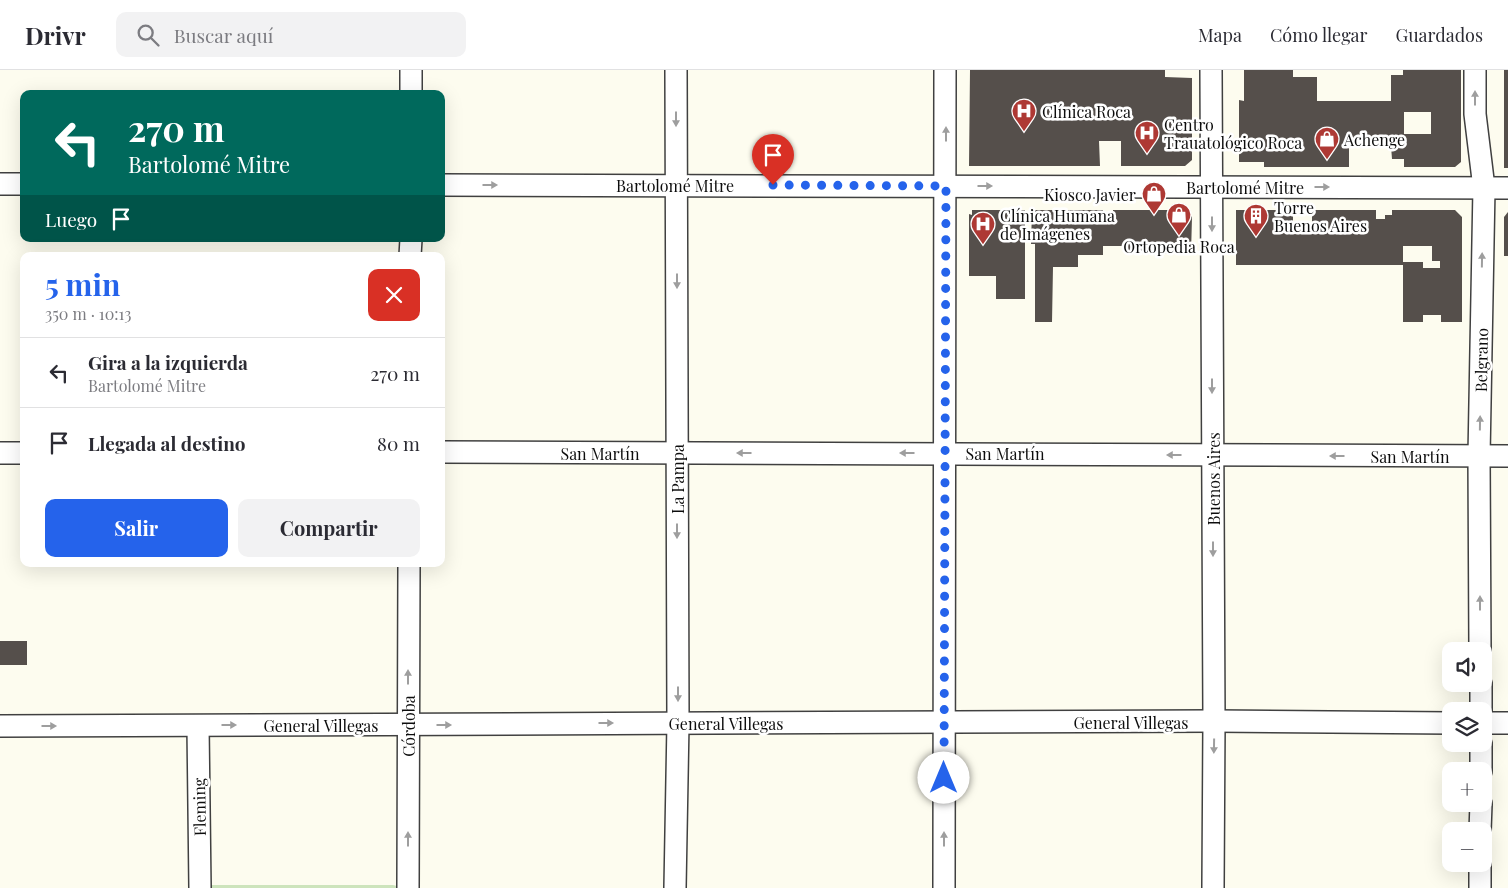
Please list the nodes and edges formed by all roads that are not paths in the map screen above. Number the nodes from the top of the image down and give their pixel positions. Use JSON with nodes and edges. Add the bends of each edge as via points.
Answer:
{"nodes":[{"id":1,"x":411,"y":70,"type":"edge"},
{"id":2,"x":676,"y":70,"type":"edge"},
{"id":3,"x":945,"y":70,"type":"edge"},
{"id":4,"x":1212,"y":70,"type":"edge"},
{"id":5,"x":1475,"y":70,"type":"edge"},
{"id":6,"x":411,"y":90,"type":"edge"},
{"id":7,"x":0,"y":184,"type":"edge"},
{"id":8,"x":20,"y":184,"type":"edge"},
{"id":9,"x":677,"y":184,"type":"junction"},
{"id":10,"x":445,"y":185,"type":"edge"},
{"id":11,"x":946,"y":186,"type":"junction"},
{"id":12,"x":1212,"y":186,"type":"junction"},
{"id":13,"x":1484,"y":188,"type":"junction"},
{"id":14,"x":1508,"y":188,"type":"edge"},
{"id":15,"x":445,"y":452,"type":"edge"},
{"id":16,"x":0,"y":453,"type":"edge"},
{"id":17,"x":20,"y":453,"type":"edge"},
{"id":18,"x":677,"y":453,"type":"junction"},
{"id":19,"x":944,"y":453,"type":"junction"},
{"id":20,"x":1212,"y":455,"type":"junction"},
{"id":21,"x":1479,"y":456,"type":"junction"},
{"id":22,"x":1508,"y":456,"type":"edge"},
{"id":23,"x":408,"y":567,"type":"edge"},
{"id":24,"x":1480,"y":642,"type":"edge"},
{"id":25,"x":1214,"y":721,"type":"junction"},
{"id":26,"x":678,"y":723,"type":"junction"},
{"id":27,"x":945,"y":723,"type":"junction"},
{"id":28,"x":1442,"y":723,"type":"edge"},
{"id":29,"x":1492,"y":723,"type":"edge"},
{"id":30,"x":1508,"y":723,"type":"edge"},
{"id":31,"x":408,"y":725,"type":"junction"},
{"id":32,"x":0,"y":726,"type":"edge"},
{"id":33,"x":198,"y":726,"type":"junction"},
{"id":34,"x":1480,"y":872,"type":"edge"},
{"id":35,"x":200,"y":888,"type":"edge"},
{"id":36,"x":408,"y":888,"type":"edge"},
{"id":37,"x":675,"y":888,"type":"edge"},
{"id":38,"x":944,"y":888,"type":"edge"},
{"id":39,"x":1213,"y":888,"type":"edge"},
{"id":40,"x":1480,"y":888,"type":"edge"}],
"edges":[{"from":1,"to":6,"type":"street"},
{"from":2,"to":9,"type":"street","name":"La Pampa","one_way":true},
{"from":11,"to":3,"type":"street","one_way":true},
{"from":4,"to":12,"type":"street","name":"Buenos Aires"},
{"from":13,"to":5,"type":"street","name":"Belgrano","one_way":true,"via":[[1475,114]]},
{"from":7,"to":8,"type":"street"},
{"from":10,"to":9,"type":"street","name":"Bartolomé Mitre","one_way":true},
{"from":9,"to":11,"type":"street","name":"Bartolomé Mitre"},
{"from":9,"to":18,"type":"street","name":"La Pampa","one_way":true},
{"from":11,"to":12,"type":"street","name":"Bartolomé Mitre","one_way":true},
{"from":11,"to":19,"type":"street"},
{"from":12,"to":13,"type":"street","name":"Bartolomé Mitre","one_way":true},
{"from":12,"to":20,"type":"street","name":"Buenos Aires","one_way":true},
{"from":13,"to":14,"type":"street","name":"Bartolomé Mitre"},
{"from":21,"to":13,"type":"street","name":"Belgrano","one_way":true},
{"from":15,"to":18,"type":"street","name":"San Martín"},
{"from":16,"to":17,"type":"street"},
{"from":19,"to":18,"type":"street","name":"San Martín","one_way":true},
{"from":18,"to":26,"type":"street","name":"La Pampa","one_way":true},
{"from":20,"to":19,"type":"street","name":"San Martín","one_way":true},
{"from":19,"to":27,"type":"street"},
{"from":21,"to":20,"type":"street","name":"San Martín","one_way":true},
{"from":20,"to":25,"type":"street","name":"Buenos Aires","one_way":true},
{"from":21,"to":22,"type":"street","name":"San Martín"},
{"from":24,"to":21,"type":"street","name":"Belgrano","one_way":true},
{"from":31,"to":23,"type":"street","name":"Córdoba","one_way":true},
{"from":25,"to":27,"type":"street","name":"General Villegas"},
{"from":25,"to":28,"type":"street","name":"General Villegas"},
{"from":25,"to":39,"type":"street","name":"Buenos Aires","one_way":true},
{"from":26,"to":27,"type":"street","name":"General Villegas"},
{"from":31,"to":26,"type":"street","name":"General Villegas","one_way":true},
{"from":26,"to":37,"type":"street","name":"La Pampa"},
{"from":38,"to":27,"type":"street","one_way":true},
{"from":29,"to":30,"type":"street"},
{"from":33,"to":31,"type":"street","name":"General Villegas","one_way":true},
{"from":36,"to":31,"type":"street","name":"Córdoba","one_way":true},
{"from":32,"to":33,"type":"street","name":"General Villegas","one_way":true},
{"from":33,"to":35,"type":"street","name":"Fleming"},
{"from":34,"to":40,"type":"street"}]}
